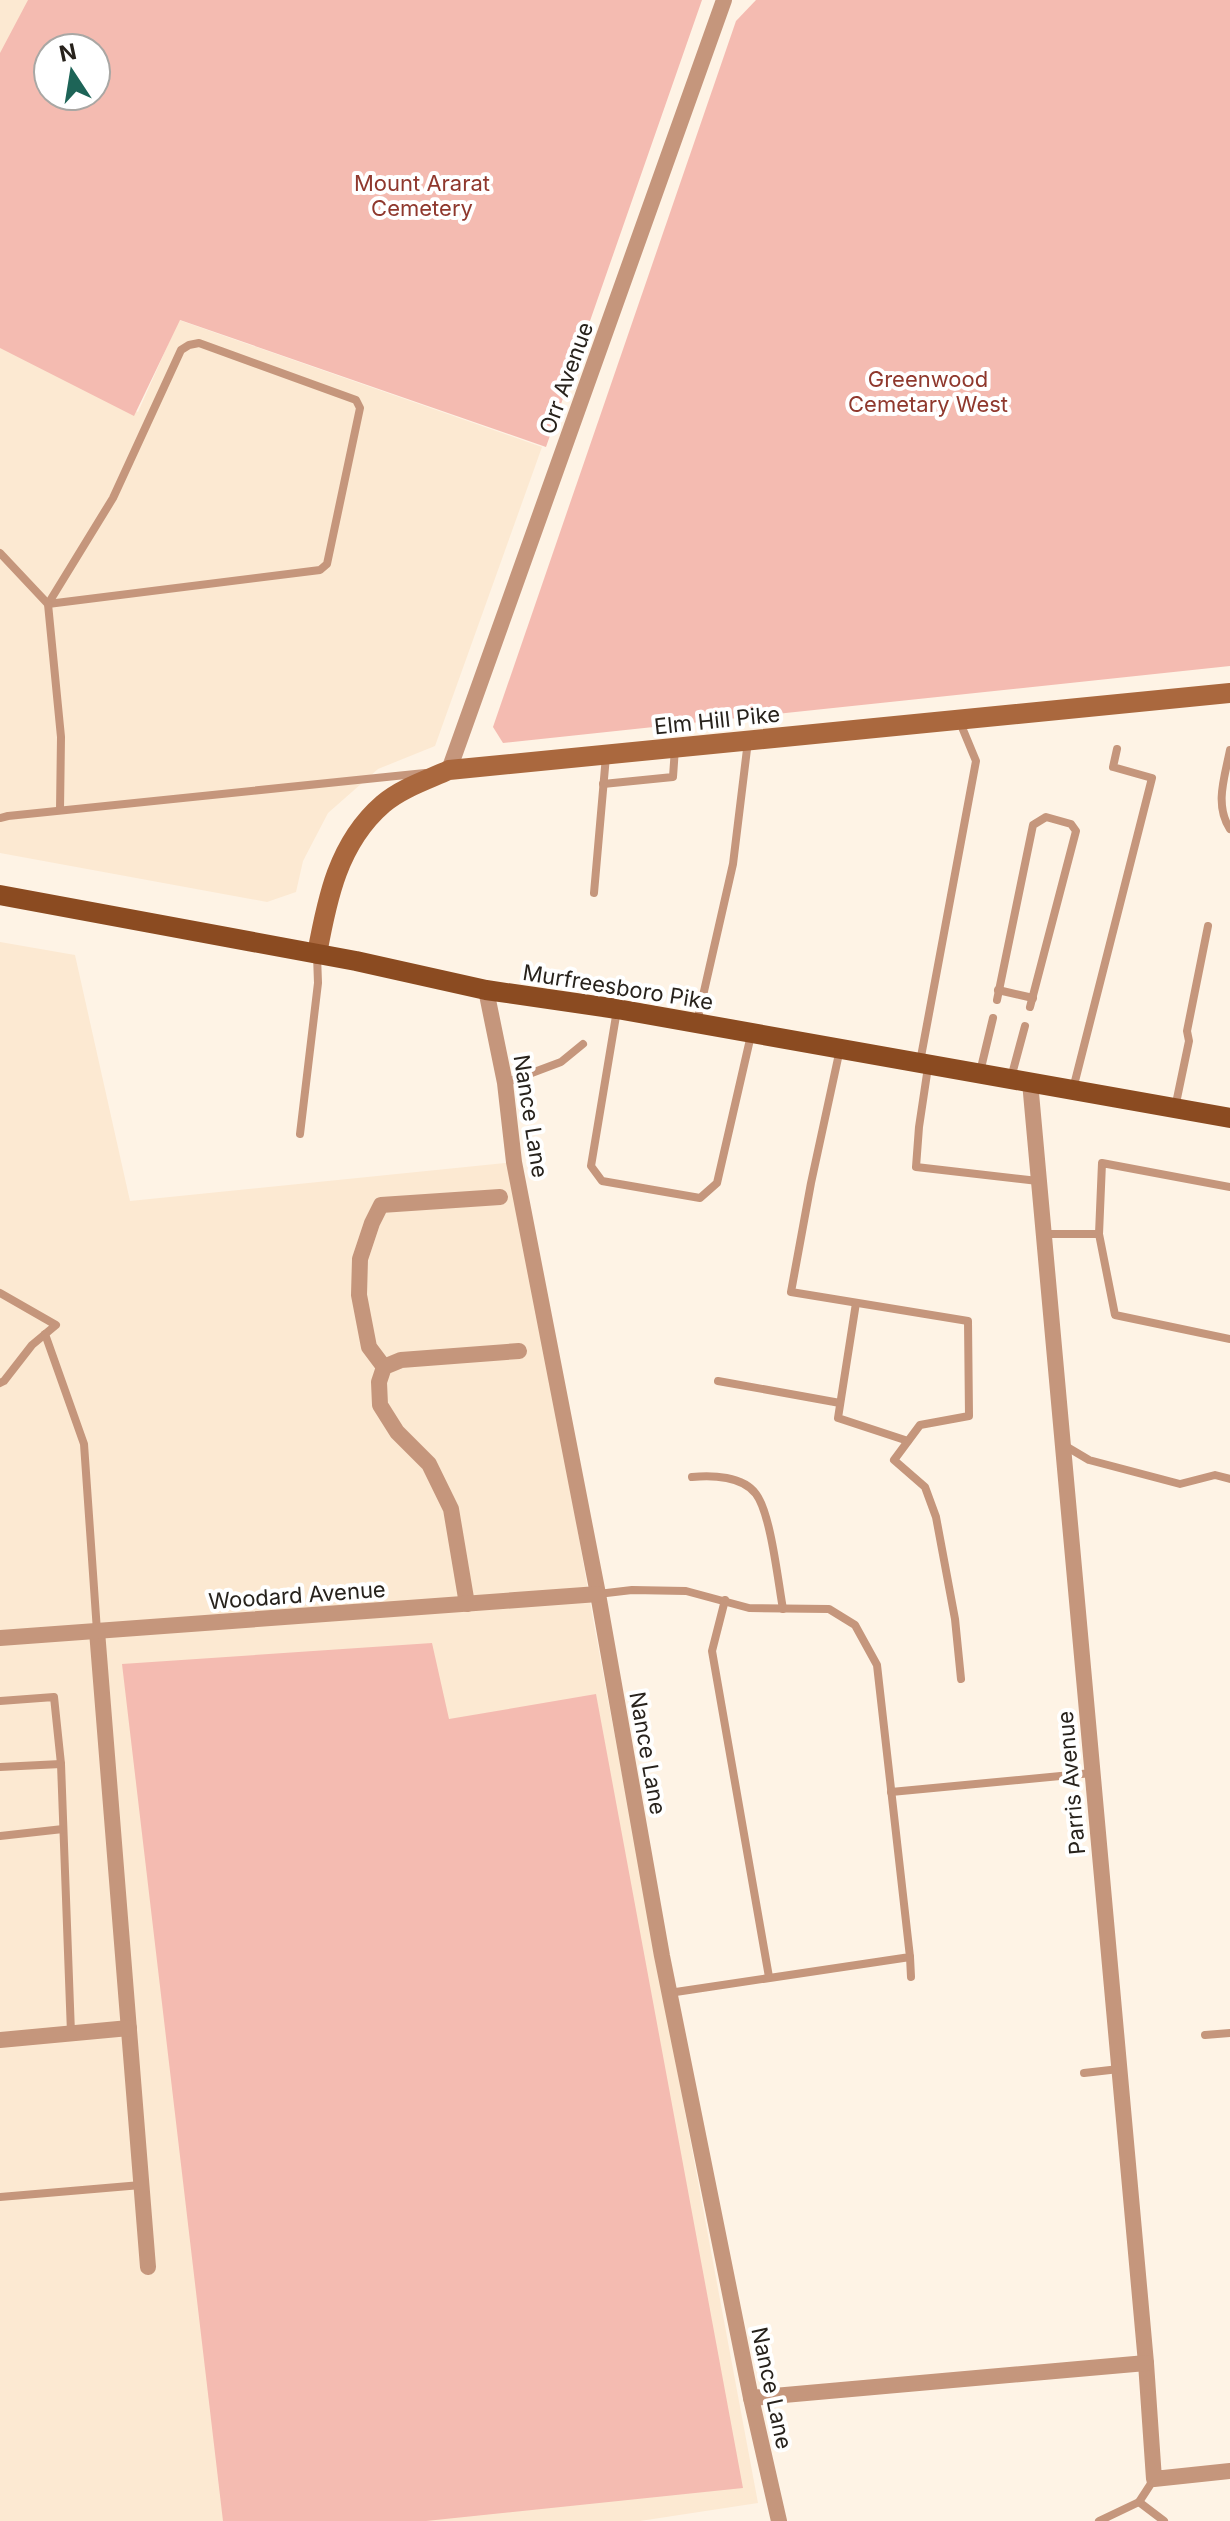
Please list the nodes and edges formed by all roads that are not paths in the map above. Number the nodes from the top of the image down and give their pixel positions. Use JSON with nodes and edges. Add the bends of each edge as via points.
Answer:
{"nodes":[{"id":1,"x":724,"y":0,"type":"edge"},
{"id":2,"x":0,"y":553,"type":"edge"},
{"id":3,"x":48,"y":604,"type":"junction"},
{"id":4,"x":1230,"y":693,"type":"edge"},
{"id":5,"x":959,"y":720,"type":"junction"},
{"id":6,"x":748,"y":741,"type":"junction"},
{"id":7,"x":675,"y":748,"type":"junction"},
{"id":8,"x":1117,"y":749,"type":"dead end"},
{"id":9,"x":1230,"y":750,"type":"edge"},
{"id":10,"x":606,"y":755,"type":"junction"},
{"id":11,"x":449,"y":770,"type":"junction"},
{"id":12,"x":603,"y":784,"type":"junction"},
{"id":13,"x":60,"y":810,"type":"junction"},
{"id":14,"x":0,"y":818,"type":"edge"},
{"id":15,"x":1230,"y":829,"type":"edge"},
{"id":16,"x":594,"y":893,"type":"dead end"},
{"id":17,"x":0,"y":895,"type":"edge"},
{"id":18,"x":1208,"y":926,"type":"dead end"},
{"id":19,"x":317,"y":954,"type":"junction"},
{"id":20,"x":486,"y":990,"type":"junction"},
{"id":21,"x":997,"y":995,"type":"joint"},
{"id":22,"x":617,"y":1009,"type":"junction"},
{"id":23,"x":993,"y":1018,"type":"dead end"},
{"id":24,"x":697,"y":1023,"type":"junction"},
{"id":25,"x":1025,"y":1026,"type":"dead end"},
{"id":26,"x":751,"y":1033,"type":"junction"},
{"id":27,"x":583,"y":1044,"type":"dead end"},
{"id":28,"x":840,"y":1048,"type":"junction"},
{"id":29,"x":924,"y":1063,"type":"junction"},
{"id":30,"x":980,"y":1073,"type":"junction"},
{"id":31,"x":1020,"y":1081,"type":"junction"},
{"id":32,"x":505,"y":1083,"type":"junction"},
{"id":33,"x":1072,"y":1090,"type":"junction"},
{"id":34,"x":1174,"y":1108,"type":"junction"},
{"id":35,"x":1230,"y":1118,"type":"edge"},
{"id":36,"x":300,"y":1134,"type":"dead end"},
{"id":37,"x":1038,"y":1181,"type":"junction"},
{"id":38,"x":1230,"y":1187,"type":"edge"},
{"id":39,"x":500,"y":1197,"type":"dead end"},
{"id":40,"x":1043,"y":1234,"type":"junction"},
{"id":41,"x":1099,"y":1234,"type":"junction"},
{"id":42,"x":0,"y":1293,"type":"edge"},
{"id":43,"x":856,"y":1303,"type":"junction"},
{"id":44,"x":45,"y":1334,"type":"junction"},
{"id":45,"x":1230,"y":1339,"type":"edge"},
{"id":46,"x":519,"y":1351,"type":"dead end"},
{"id":47,"x":384,"y":1367,"type":"junction"},
{"id":48,"x":718,"y":1381,"type":"dead end"},
{"id":49,"x":0,"y":1383,"type":"edge"},
{"id":50,"x":840,"y":1403,"type":"junction"},
{"id":51,"x":908,"y":1441,"type":"junction"},
{"id":52,"x":1061,"y":1443,"type":"junction"},
{"id":53,"x":692,"y":1477,"type":"dead end"},
{"id":54,"x":1230,"y":1479,"type":"edge"},
{"id":55,"x":598,"y":1594,"type":"junction"},
{"id":56,"x":725,"y":1600,"type":"junction"},
{"id":57,"x":467,"y":1604,"type":"junction"},
{"id":58,"x":783,"y":1609,"type":"junction"},
{"id":59,"x":97,"y":1631,"type":"junction"},
{"id":60,"x":0,"y":1638,"type":"edge"},
{"id":61,"x":961,"y":1679,"type":"dead end"},
{"id":62,"x":0,"y":1701,"type":"edge"},
{"id":63,"x":61,"y":1764,"type":"junction"},
{"id":64,"x":0,"y":1767,"type":"edge"},
{"id":65,"x":1092,"y":1773,"type":"junction"},
{"id":66,"x":891,"y":1792,"type":"junction"},
{"id":67,"x":63,"y":1829,"type":"junction"},
{"id":68,"x":0,"y":1836,"type":"edge"},
{"id":69,"x":910,"y":1957,"type":"junction"},
{"id":70,"x":769,"y":1977,"type":"junction"},
{"id":71,"x":911,"y":1977,"type":"dead end"},
{"id":72,"x":669,"y":1993,"type":"junction"},
{"id":73,"x":129,"y":2028,"type":"junction"},
{"id":74,"x":71,"y":2033,"type":"junction"},
{"id":75,"x":1230,"y":2033,"type":"edge"},
{"id":76,"x":1205,"y":2035,"type":"dead end"},
{"id":77,"x":0,"y":2040,"type":"edge"},
{"id":78,"x":1119,"y":2069,"type":"junction"},
{"id":79,"x":1084,"y":2073,"type":"dead end"},
{"id":80,"x":141,"y":2185,"type":"junction"},
{"id":81,"x":0,"y":2197,"type":"edge"},
{"id":82,"x":148,"y":2267,"type":"dead end"},
{"id":83,"x":1146,"y":2363,"type":"junction"},
{"id":84,"x":751,"y":2398,"type":"junction"},
{"id":85,"x":1230,"y":2471,"type":"edge"},
{"id":86,"x":1154,"y":2479,"type":"junction"},
{"id":87,"x":1139,"y":2502,"type":"junction"},
{"id":88,"x":779,"y":2521,"type":"edge"},
{"id":89,"x":1099,"y":2521,"type":"edge"},
{"id":90,"x":1164,"y":2521,"type":"edge"}],
"edges":[{"from":1,"to":11,"type":"street","name":"Orr Avenue"},
{"from":2,"to":3,"type":"lane"},
{"from":3,"to":3,"type":"lane","via":[[320,570],[332,545],[360,408],[356,400],[199,343],[181,350],[113,498]]},
{"from":3,"to":13,"type":"lane","via":[[61,737]]},
{"from":4,"to":5,"type":"main road","name":"Elm Hill Pike"},
{"from":5,"to":6,"type":"main road","name":"Elm Hill Pike"},
{"from":5,"to":29,"type":"lane","via":[[976,761]]},
{"from":6,"to":7,"type":"main road","name":"Elm Hill Pike"},
{"from":6,"to":24,"type":"lane","via":[[733,864]]},
{"from":7,"to":10,"type":"main road","name":"Elm Hill Pike"},
{"from":7,"to":12,"type":"lane","via":[[673,777]]},
{"from":8,"to":33,"type":"lane","via":[[1113,767],[1152,778]]},
{"from":9,"to":15,"type":"lane","via":[[1220,802]]},
{"from":10,"to":11,"type":"main road","name":"Elm Hill Pike"},
{"from":10,"to":12,"type":"lane"},
{"from":11,"to":13,"type":"lane"},
{"from":11,"to":19,"type":"main road","name":"Elm Hill Pike","via":[[384,804],[360,829],[332,884]]},
{"from":12,"to":16,"type":"lane"},
{"from":13,"to":14,"type":"lane"},
{"from":17,"to":19,"type":"main road","name":"Murfreesboro Pike"},
{"from":18,"to":34,"type":"lane"},
{"from":19,"to":20,"type":"main road","name":"Murfreesboro Pike"},
{"from":19,"to":36,"type":"lane"},
{"from":20,"to":22,"type":"main road","name":"Murfreesboro Pike"},
{"from":20,"to":32,"type":"street","name":"Nance Lane"},
{"from":21,"to":21,"type":"lane","via":[[1033,825],[1046,817],[1071,824],[1076,831],[1032,1003]]},
{"from":22,"to":24,"type":"main road","name":"Murfreesboro Pike"},
{"from":22,"to":26,"type":"lane","via":[[591,1166],[602,1181],[700,1198],[717,1183]]},
{"from":23,"to":30,"type":"lane"},
{"from":24,"to":26,"type":"main road","name":"Murfreesboro Pike"},
{"from":25,"to":31,"type":"lane"},
{"from":26,"to":28,"type":"main road","name":"Murfreesboro Pike"},
{"from":27,"to":32,"type":"lane","via":[[561,1062]]},
{"from":28,"to":29,"type":"main road","name":"Murfreesboro Pike"},
{"from":28,"to":43,"type":"lane","via":[[791,1292]]},
{"from":29,"to":30,"type":"main road","name":"Murfreesboro Pike"},
{"from":29,"to":37,"type":"lane","via":[[916,1167]]},
{"from":30,"to":31,"type":"main road","name":"Murfreesboro Pike"},
{"from":31,"to":33,"type":"main road","name":"Murfreesboro Pike"},
{"from":31,"to":37,"type":"street","name":"Parris Avenue"},
{"from":32,"to":55,"type":"street","name":"Nance Lane","via":[[514,1162]]},
{"from":33,"to":34,"type":"main road","name":"Murfreesboro Pike"},
{"from":34,"to":35,"type":"main road","name":"Murfreesboro Pike"},
{"from":37,"to":40,"type":"street","name":"Parris Avenue"},
{"from":38,"to":41,"type":"lane","via":[[1102,1163]]},
{"from":39,"to":47,"type":"street","via":[[381,1205],[360,1259],[359,1295],[369,1347]]},
{"from":40,"to":41,"type":"lane"},
{"from":40,"to":52,"type":"street","name":"Parris Avenue"},
{"from":41,"to":45,"type":"lane","via":[[1115,1315]]},
{"from":42,"to":44,"type":"lane","via":[[56,1325]]},
{"from":43,"to":50,"type":"lane"},
{"from":43,"to":51,"type":"lane","via":[[968,1321],[969,1416],[920,1425]]},
{"from":44,"to":49,"type":"lane"},
{"from":44,"to":59,"type":"lane","via":[[84,1444]]},
{"from":46,"to":47,"type":"street","via":[[401,1360]]},
{"from":47,"to":57,"type":"street","via":[[380,1405],[397,1432],[429,1464],[451,1509]]},
{"from":48,"to":50,"type":"lane"},
{"from":50,"to":51,"type":"lane","via":[[838,1418]]},
{"from":51,"to":61,"type":"lane","via":[[894,1460],[925,1487],[936,1517]]},
{"from":52,"to":54,"type":"lane","via":[[1089,1460],[1180,1484],[1215,1475]]},
{"from":52,"to":65,"type":"street","name":"Parris Avenue"},
{"from":53,"to":58,"type":"lane","via":[[736,1481],[755,1492],[764,1510]]},
{"from":55,"to":56,"type":"lane","via":[[686,1591]]},
{"from":55,"to":57,"type":"street","name":"Woodard Avenue"},
{"from":55,"to":72,"type":"street","name":"Nance Lane"},
{"from":56,"to":58,"type":"lane","via":[[749,1608]]},
{"from":56,"to":70,"type":"lane","via":[[712,1651]]},
{"from":57,"to":59,"type":"street","name":"Woodard Avenue"},
{"from":58,"to":66,"type":"lane","via":[[829,1609],[855,1625],[877,1665]]},
{"from":59,"to":60,"type":"street","name":"Woodard Avenue"},
{"from":59,"to":73,"type":"street"},
{"from":62,"to":63,"type":"lane","via":[[54,1697]]},
{"from":63,"to":64,"type":"lane"},
{"from":63,"to":67,"type":"lane"},
{"from":65,"to":66,"type":"lane"},
{"from":65,"to":78,"type":"street","name":"Parris Avenue"},
{"from":66,"to":69,"type":"lane"},
{"from":67,"to":68,"type":"lane"},
{"from":67,"to":74,"type":"lane"},
{"from":69,"to":70,"type":"lane"},
{"from":69,"to":71,"type":"lane"},
{"from":70,"to":72,"type":"lane"},
{"from":72,"to":84,"type":"street","name":"Nance Lane"},
{"from":73,"to":74,"type":"street"},
{"from":73,"to":80,"type":"street"},
{"from":74,"to":77,"type":"street"},
{"from":75,"to":76,"type":"lane"},
{"from":78,"to":79,"type":"lane"},
{"from":78,"to":83,"type":"street","name":"Parris Avenue"},
{"from":80,"to":81,"type":"lane"},
{"from":80,"to":82,"type":"street"},
{"from":83,"to":84,"type":"street"},
{"from":83,"to":86,"type":"street","name":"Parris Avenue"},
{"from":84,"to":88,"type":"street","name":"Nance Lane"},
{"from":85,"to":86,"type":"street"},
{"from":86,"to":87,"type":"lane"},
{"from":87,"to":89,"type":"lane"},
{"from":87,"to":90,"type":"lane"}]}
